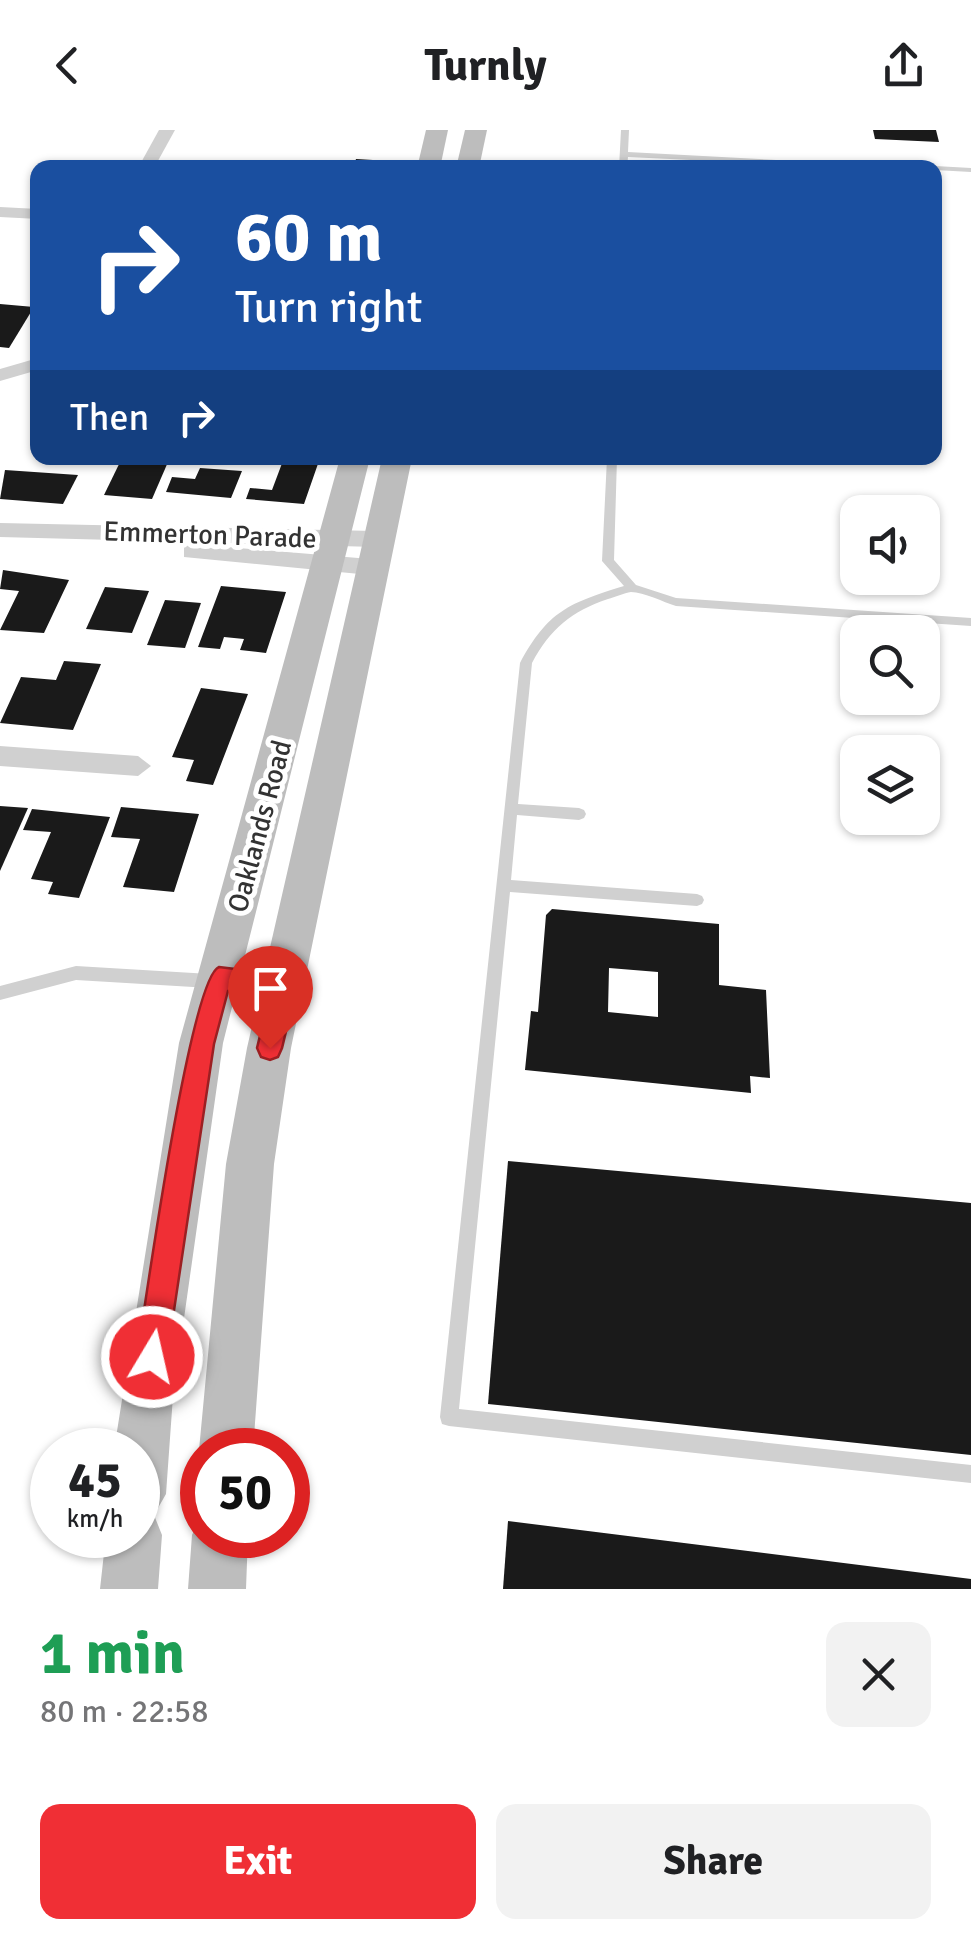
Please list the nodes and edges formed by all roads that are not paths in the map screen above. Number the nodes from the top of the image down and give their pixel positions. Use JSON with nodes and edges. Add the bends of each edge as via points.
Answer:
{"nodes":[{"id":1,"x":167,"y":130,"type":"edge"},
{"id":2,"x":437,"y":130,"type":"edge"},
{"id":3,"x":476,"y":130,"type":"edge"},
{"id":4,"x":625,"y":130,"type":"edge"},
{"id":5,"x":624,"y":154,"type":"junction"},
{"id":6,"x":150,"y":160,"type":"edge"},
{"id":7,"x":430,"y":160,"type":"edge"},
{"id":8,"x":469,"y":160,"type":"edge"},
{"id":9,"x":624,"y":160,"type":"edge"},
{"id":10,"x":752,"y":160,"type":"edge"},
{"id":11,"x":942,"y":168,"type":"edge"},
{"id":12,"x":971,"y":170,"type":"edge"},
{"id":13,"x":0,"y":212,"type":"edge"},
{"id":14,"x":30,"y":214,"type":"edge"},
{"id":15,"x":30,"y":366,"type":"edge"},
{"id":16,"x":0,"y":375,"type":"edge"},
{"id":17,"x":352,"y":465,"type":"edge"},
{"id":18,"x":395,"y":465,"type":"edge"},
{"id":19,"x":612,"y":465,"type":"edge"},
{"id":20,"x":0,"y":530,"type":"edge"},
{"id":21,"x":332,"y":550,"type":"junction"},
{"id":22,"x":373,"y":553,"type":"junction"},
{"id":23,"x":632,"y":588,"type":"junction"},
{"id":24,"x":971,"y":622,"type":"edge"},
{"id":25,"x":0,"y":756,"type":"edge"},
{"id":26,"x":138,"y":766,"type":"dead end"},
{"id":27,"x":511,"y":809,"type":"junction"},
{"id":28,"x":579,"y":814,"type":"dead end"},
{"id":29,"x":503,"y":885,"type":"junction"},
{"id":30,"x":697,"y":900,"type":"dead end"},
{"id":31,"x":219,"y":978,"type":"junction"},
{"id":32,"x":285,"y":986,"type":"junction"},
{"id":33,"x":0,"y":993,"type":"edge"},
{"id":34,"x":143,"y":1428,"type":"edge"},
{"id":35,"x":228,"y":1428,"type":"edge"},
{"id":36,"x":971,"y":1474,"type":"edge"},
{"id":37,"x":132,"y":1558,"type":"edge"},
{"id":38,"x":219,"y":1558,"type":"edge"},
{"id":39,"x":129,"y":1589,"type":"edge"},
{"id":40,"x":218,"y":1589,"type":"edge"}],
"edges":[{"from":1,"to":6,"type":"street"},
{"from":2,"to":7,"type":"main road"},
{"from":3,"to":8,"type":"main road"},
{"from":4,"to":5,"type":"lane"},
{"from":5,"to":9,"type":"lane"},
{"from":5,"to":10,"type":"lane"},
{"from":11,"to":12,"type":"lane"},
{"from":13,"to":14,"type":"street"},
{"from":15,"to":16,"type":"street"},
{"from":17,"to":21,"type":"main road","name":"Oaklands Road"},
{"from":18,"to":22,"type":"main road","name":"Oaklands Road"},
{"from":19,"to":23,"type":"lane","via":[[608,560]]},
{"from":20,"to":21,"type":"street","name":"Emmerton Parade","via":[[58,540]]},
{"from":21,"to":22,"type":"street","name":"Emmerton Parade"},
{"from":21,"to":31,"type":"main road","name":"Oaklands Road"},
{"from":22,"to":32,"type":"main road","name":"Oaklands Road"},
{"from":23,"to":24,"type":"lane","via":[[676,602]]},
{"from":23,"to":27,"type":"lane","via":[[583,603],[540,632],[526,663]]},
{"from":25,"to":26,"type":"street"},
{"from":27,"to":28,"type":"lane"},
{"from":27,"to":29,"type":"lane"},
{"from":29,"to":30,"type":"lane"},
{"from":29,"to":36,"type":"lane","via":[[449,1417]]},
{"from":31,"to":32,"type":"lane"},
{"from":31,"to":33,"type":"lane","via":[[76,973]]},
{"from":31,"to":34,"type":"main road","name":"Oaklands Road","via":[[201,1044]]},
{"from":32,"to":35,"type":"main road","name":"Oaklands Road","via":[[250,1164]]},
{"from":37,"to":39,"type":"main road"},
{"from":38,"to":40,"type":"main road"}]}
